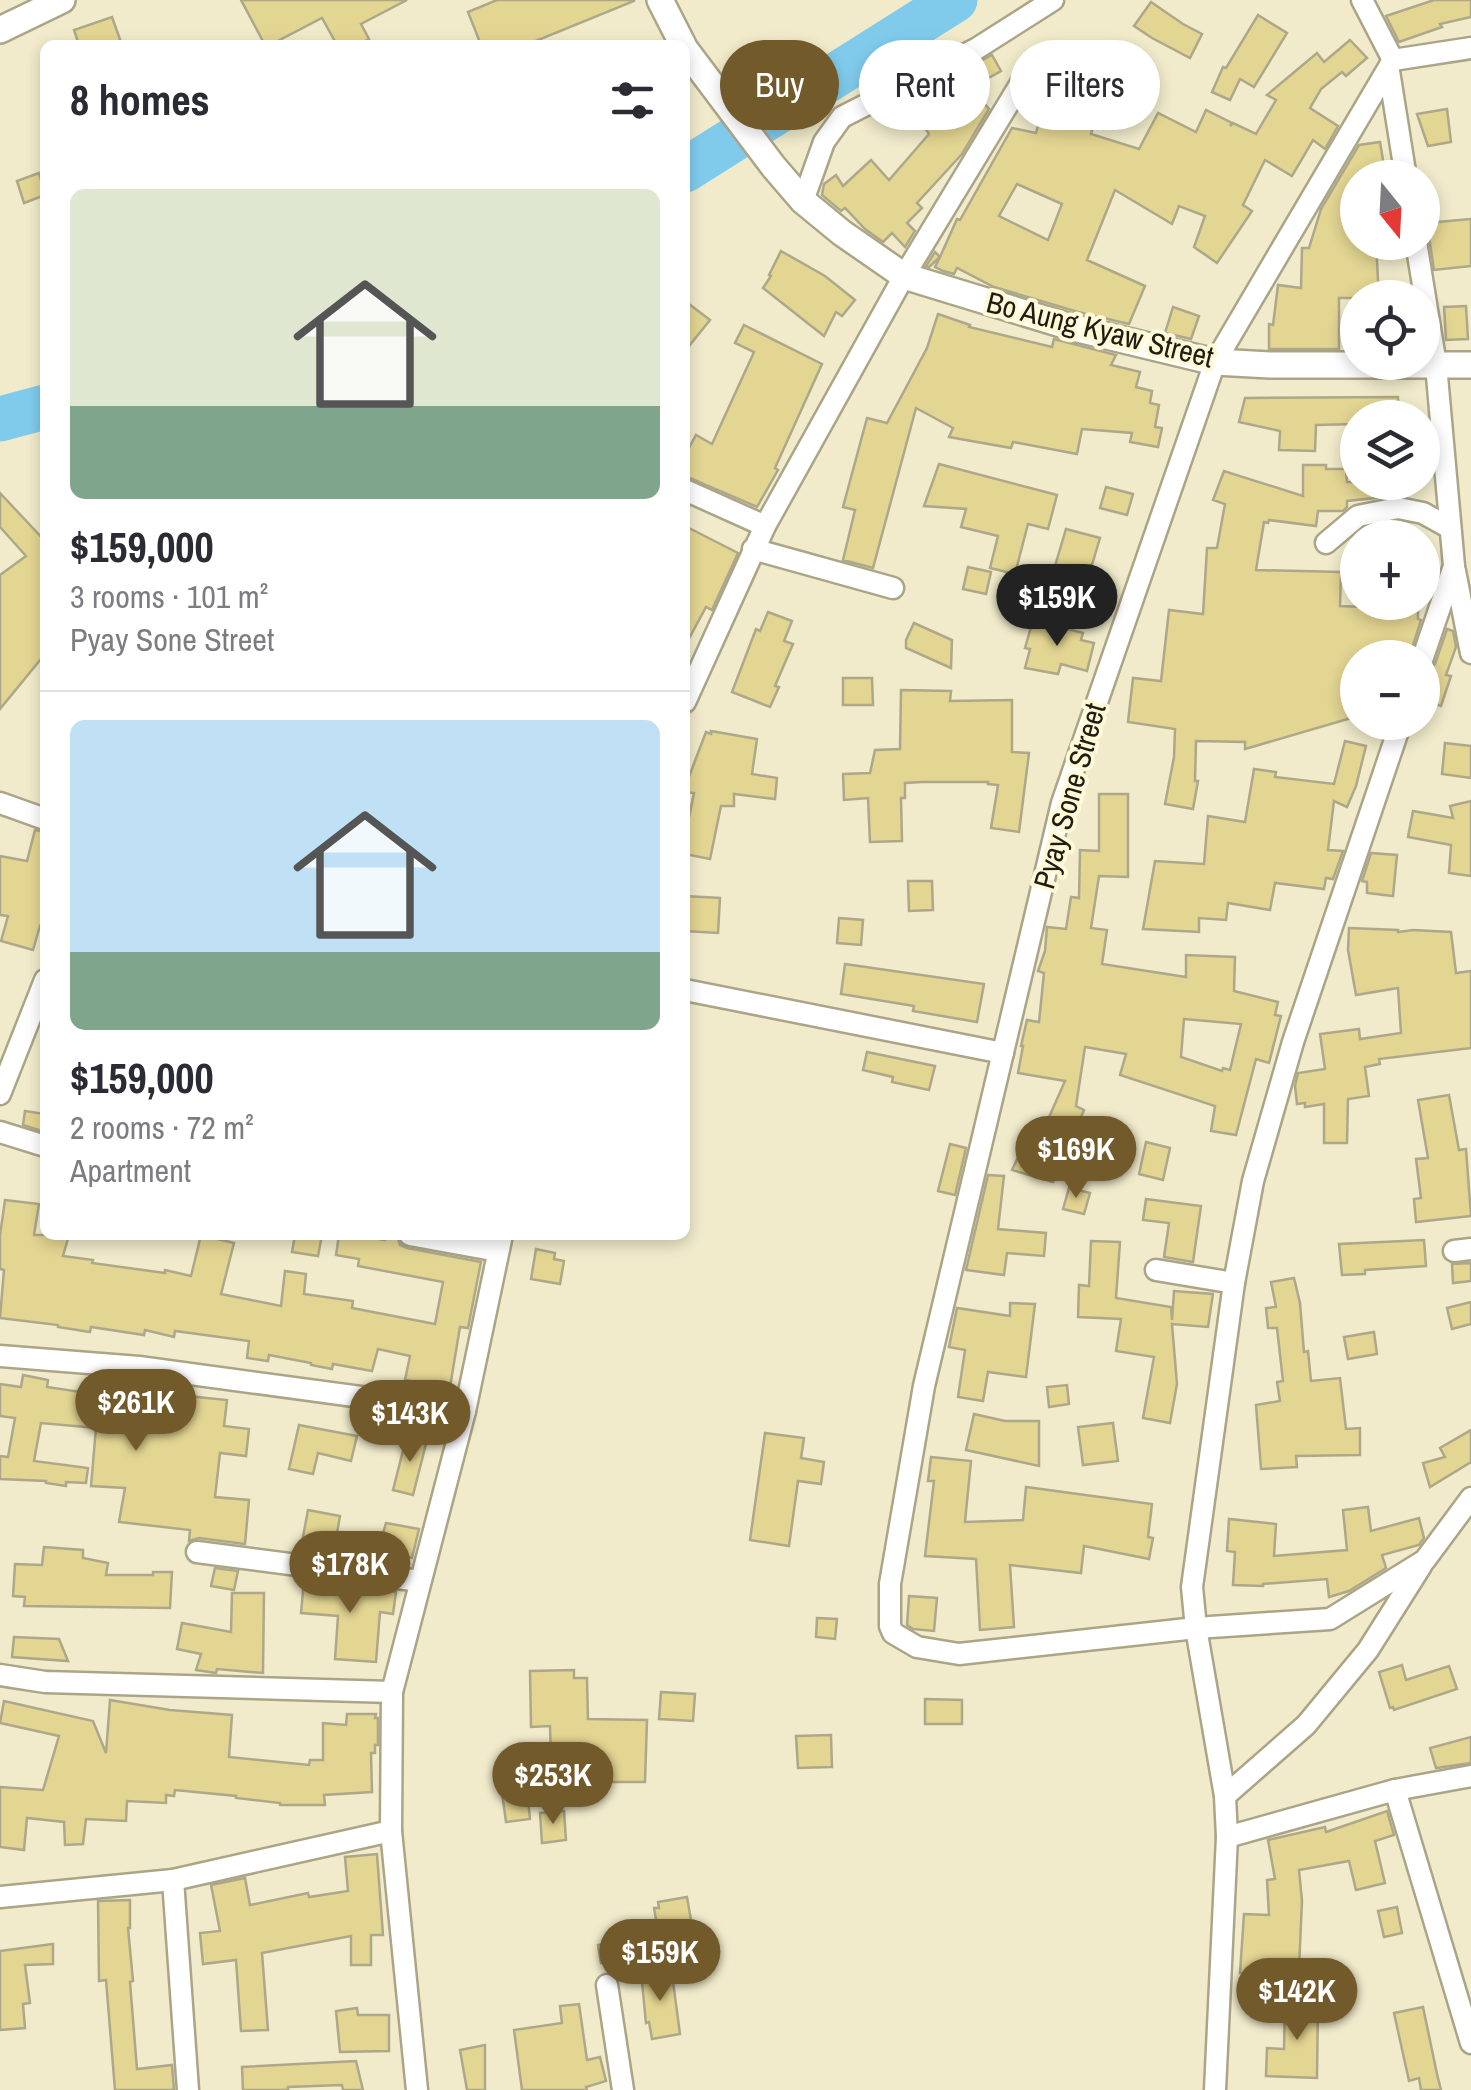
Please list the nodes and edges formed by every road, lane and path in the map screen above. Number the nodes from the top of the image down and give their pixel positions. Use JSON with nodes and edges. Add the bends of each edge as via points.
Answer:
{"nodes":[{"id":1,"x":62,"y":0,"type":"edge"},
{"id":2,"x":660,"y":0,"type":"edge"},
{"id":3,"x":1053,"y":0,"type":"edge"},
{"id":4,"x":1362,"y":0,"type":"edge"},
{"id":5,"x":0,"y":30,"type":"edge"},
{"id":6,"x":680,"y":40,"type":"edge"},
{"id":7,"x":1471,"y":48,"type":"edge"},
{"id":8,"x":690,"y":55,"type":"edge"},
{"id":9,"x":1391,"y":66,"type":"junction"},
{"id":10,"x":1010,"y":103,"type":"edge"},
{"id":11,"x":1404,"y":160,"type":"edge"},
{"id":12,"x":803,"y":201,"type":"junction"},
{"id":13,"x":904,"y":276,"type":"junction"},
{"id":14,"x":1216,"y":362,"type":"junction"},
{"id":15,"x":1440,"y":364,"type":"edge"},
{"id":16,"x":1340,"y":365,"type":"edge"},
{"id":17,"x":1471,"y":365,"type":"edge"},
{"id":18,"x":1437,"y":380,"type":"edge"},
{"id":19,"x":690,"y":492,"type":"edge"},
{"id":20,"x":765,"y":526,"type":"junction"},
{"id":21,"x":1450,"y":528,"type":"junction"},
{"id":22,"x":1326,"y":543,"type":"dead end"},
{"id":23,"x":753,"y":549,"type":"junction"},
{"id":24,"x":1454,"y":566,"type":"junction"},
{"id":25,"x":892,"y":588,"type":"dead end"},
{"id":26,"x":1429,"y":640,"type":"edge"},
{"id":27,"x":1471,"y":653,"type":"edge"},
{"id":28,"x":690,"y":691,"type":"edge"},
{"id":29,"x":1395,"y":740,"type":"edge"},
{"id":30,"x":0,"y":803,"type":"edge"},
{"id":31,"x":40,"y":817,"type":"edge"},
{"id":32,"x":690,"y":991,"type":"edge"},
{"id":33,"x":40,"y":993,"type":"edge"},
{"id":34,"x":1003,"y":1053,"type":"junction"},
{"id":35,"x":0,"y":1094,"type":"edge"},
{"id":36,"x":0,"y":1132,"type":"edge"},
{"id":37,"x":40,"y":1144,"type":"edge"},
{"id":38,"x":466,"y":1240,"type":"edge"},
{"id":39,"x":500,"y":1243,"type":"edge"},
{"id":40,"x":1156,"y":1270,"type":"dead end"},
{"id":41,"x":1234,"y":1283,"type":"junction"},
{"id":42,"x":0,"y":1356,"type":"edge"},
{"id":43,"x":465,"y":1412,"type":"junction"},
{"id":44,"x":1471,"y":1498,"type":"edge"},
{"id":45,"x":197,"y":1552,"type":"dead end"},
{"id":46,"x":1425,"y":1560,"type":"junction"},
{"id":47,"x":420,"y":1581,"type":"junction"},
{"id":48,"x":1196,"y":1628,"type":"junction"},
{"id":49,"x":0,"y":1675,"type":"edge"},
{"id":50,"x":392,"y":1692,"type":"junction"},
{"id":51,"x":1471,"y":1776,"type":"edge"},
{"id":52,"x":1395,"y":1790,"type":"junction"},
{"id":53,"x":1226,"y":1796,"type":"junction"},
{"id":54,"x":391,"y":1831,"type":"junction"},
{"id":55,"x":1227,"y":1837,"type":"junction"},
{"id":56,"x":173,"y":1880,"type":"junction"},
{"id":57,"x":0,"y":1897,"type":"edge"},
{"id":58,"x":607,"y":1986,"type":"dead end"},
{"id":59,"x":1465,"y":2006,"type":"edge"},
{"id":60,"x":1471,"y":2043,"type":"edge"},
{"id":61,"x":188,"y":2090,"type":"edge"},
{"id":62,"x":418,"y":2090,"type":"edge"},
{"id":63,"x":623,"y":2090,"type":"edge"},
{"id":64,"x":1215,"y":2090,"type":"edge"}],
"edges":[{"from":1,"to":5,"type":"street"},
{"from":2,"to":6,"type":"street","name":"Bo Aung Kyaw Street"},
{"from":3,"to":12,"type":"street","via":[[976,49],[842,117],[824,142]]},
{"from":4,"to":9,"type":"street"},
{"from":7,"to":9,"type":"street"},
{"from":8,"to":12,"type":"street","name":"Bo Aung Kyaw Street"},
{"from":9,"to":11,"type":"street"},
{"from":9,"to":14,"type":"street","name":"Pyay Sone Street"},
{"from":10,"to":13,"type":"street"},
{"from":12,"to":13,"type":"street","name":"Bo Aung Kyaw Street"},
{"from":13,"to":14,"type":"street","name":"Bo Aung Kyaw Street"},
{"from":13,"to":20,"type":"street"},
{"from":14,"to":16,"type":"street","name":"Bo Aung Kyaw Street"},
{"from":14,"to":34,"type":"street","name":"Pyay Sone Street","via":[[1062,803]]},
{"from":15,"to":17,"type":"street","name":"Bo Aung Kyaw Street"},
{"from":18,"to":21,"type":"street"},
{"from":19,"to":20,"type":"street"},
{"from":20,"to":23,"type":"street"},
{"from":21,"to":22,"type":"street","via":[[1398,508],[1358,516]]},
{"from":21,"to":24,"type":"street"},
{"from":23,"to":25,"type":"street"},
{"from":23,"to":28,"type":"street"},
{"from":24,"to":26,"type":"street"},
{"from":24,"to":27,"type":"street"},
{"from":29,"to":41,"type":"street","via":[[1293,1042],[1253,1181]]},
{"from":30,"to":31,"type":"street"},
{"from":32,"to":34,"type":"street"},
{"from":33,"to":35,"type":"street"},
{"from":34,"to":48,"type":"street","name":"Pyay Sone Street","via":[[924,1386],[890,1584],[893,1633],[917,1647],[958,1654]]},
{"from":36,"to":37,"type":"street"},
{"from":38,"to":39,"type":"street"},
{"from":39,"to":43,"type":"street"},
{"from":40,"to":41,"type":"street"},
{"from":41,"to":48,"type":"street","via":[[1195,1556]]},
{"from":42,"to":43,"type":"street","via":[[138,1366]]},
{"from":43,"to":47,"type":"street"},
{"from":44,"to":46,"type":"street"},
{"from":45,"to":47,"type":"street"},
{"from":46,"to":48,"type":"street","via":[[1330,1619]]},
{"from":46,"to":53,"type":"street","via":[[1368,1650],[1306,1725]]},
{"from":47,"to":50,"type":"street"},
{"from":48,"to":53,"type":"street"},
{"from":49,"to":50,"type":"street","via":[[45,1682]]},
{"from":50,"to":54,"type":"street"},
{"from":51,"to":52,"type":"street"},
{"from":52,"to":55,"type":"street"},
{"from":52,"to":59,"type":"street"},
{"from":53,"to":55,"type":"street"},
{"from":54,"to":56,"type":"street"},
{"from":54,"to":62,"type":"street"},
{"from":55,"to":64,"type":"street"},
{"from":56,"to":57,"type":"street"},
{"from":56,"to":61,"type":"street"},
{"from":58,"to":63,"type":"street"},
{"from":59,"to":60,"type":"street"}]}
